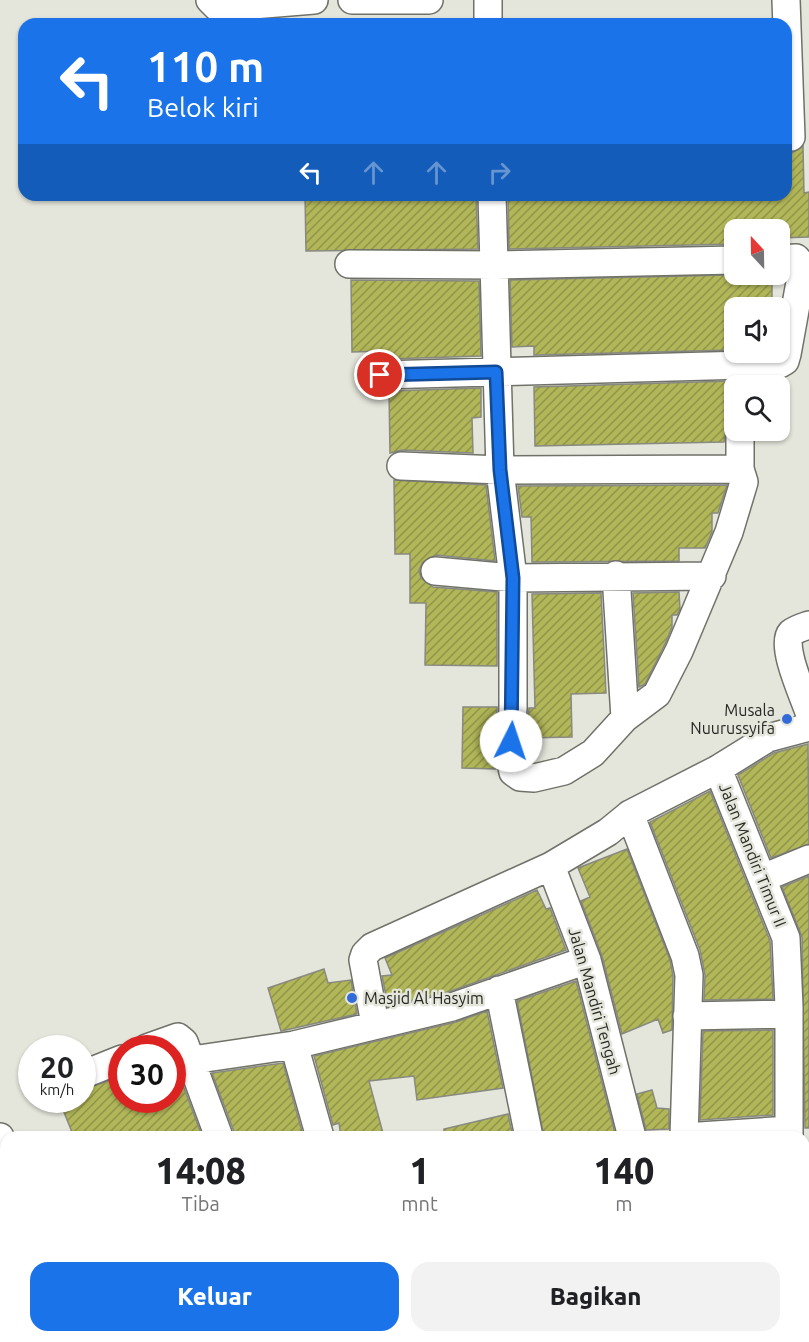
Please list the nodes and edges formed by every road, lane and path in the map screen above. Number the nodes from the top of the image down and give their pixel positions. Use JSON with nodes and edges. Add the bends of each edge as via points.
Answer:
{"nodes":[{"id":1,"x":314,"y":0,"type":"edge"},
{"id":2,"x":352,"y":0,"type":"edge"},
{"id":3,"x":406,"y":0,"type":"edge"},
{"id":4,"x":429,"y":0,"type":"edge"},
{"id":5,"x":488,"y":0,"type":"edge"},
{"id":6,"x":786,"y":0,"type":"edge"},
{"id":7,"x":216,"y":11,"type":"edge"},
{"id":8,"x":488,"y":18,"type":"edge"},
{"id":9,"x":787,"y":18,"type":"edge"},
{"id":10,"x":792,"y":85,"type":"edge"},
{"id":11,"x":795,"y":127,"type":"edge"},
{"id":12,"x":492,"y":201,"type":"edge"},
{"id":13,"x":790,"y":258,"type":"edge"},
{"id":14,"x":724,"y":260,"type":"edge"},
{"id":15,"x":349,"y":264,"type":"dead end"},
{"id":16,"x":494,"y":265,"type":"junction"},
{"id":17,"x":496,"y":372,"type":"junction"},
{"id":18,"x":380,"y":375,"type":"dead end"},
{"id":19,"x":740,"y":375,"type":"edge"},
{"id":20,"x":740,"y":441,"type":"edge"},
{"id":21,"x":401,"y":466,"type":"dead end"},
{"id":22,"x":740,"y":469,"type":"junction"},
{"id":23,"x":500,"y":470,"type":"junction"},
{"id":24,"x":435,"y":571,"type":"dead end"},
{"id":25,"x":616,"y":575,"type":"junction"},
{"id":26,"x":712,"y":576,"type":"junction"},
{"id":27,"x":513,"y":578,"type":"junction"},
{"id":28,"x":809,"y":625,"type":"edge"},
{"id":29,"x":809,"y":712,"type":"edge"},
{"id":30,"x":625,"y":718,"type":"junction"},
{"id":31,"x":809,"y":727,"type":"edge"},
{"id":32,"x":718,"y":769,"type":"junction"},
{"id":33,"x":630,"y":814,"type":"junction"},
{"id":34,"x":809,"y":859,"type":"edge"},
{"id":35,"x":551,"y":866,"type":"junction"},
{"id":36,"x":763,"y":878,"type":"junction"},
{"id":37,"x":587,"y":960,"type":"junction"},
{"id":38,"x":499,"y":990,"type":"junction"},
{"id":39,"x":789,"y":1014,"type":"junction"},
{"id":40,"x":687,"y":1016,"type":"junction"},
{"id":41,"x":375,"y":1024,"type":"junction"},
{"id":42,"x":294,"y":1044,"type":"junction"},
{"id":43,"x":186,"y":1046,"type":"edge"},
{"id":44,"x":192,"y":1060,"type":"junction"},
{"id":45,"x":217,"y":1131,"type":"edge"},
{"id":46,"x":318,"y":1131,"type":"edge"},
{"id":47,"x":527,"y":1131,"type":"edge"},
{"id":48,"x":630,"y":1131,"type":"edge"},
{"id":49,"x":684,"y":1131,"type":"edge"},
{"id":50,"x":789,"y":1131,"type":"edge"}],
"edges":[{"from":1,"to":7,"type":"street"},
{"from":2,"to":3,"type":"street"},
{"from":3,"to":4,"type":"street"},
{"from":5,"to":8,"type":"street"},
{"from":6,"to":9,"type":"street"},
{"from":10,"to":11,"type":"street"},
{"from":12,"to":16,"type":"street"},
{"from":13,"to":19,"type":"street","via":[[796,258],[803,266],[785,361]]},
{"from":14,"to":16,"type":"street"},
{"from":15,"to":16,"type":"street"},
{"from":16,"to":17,"type":"street"},
{"from":17,"to":18,"type":"street"},
{"from":17,"to":19,"type":"street"},
{"from":17,"to":23,"type":"street"},
{"from":20,"to":22,"type":"street"},
{"from":21,"to":23,"type":"street"},
{"from":22,"to":23,"type":"street"},
{"from":22,"to":26,"type":"street","via":[[744,482]]},
{"from":23,"to":27,"type":"street"},
{"from":24,"to":27,"type":"street"},
{"from":25,"to":26,"type":"street"},
{"from":25,"to":27,"type":"street"},
{"from":25,"to":30,"type":"street"},
{"from":26,"to":30,"type":"street","via":[[657,694]]},
{"from":27,"to":30,"type":"street","via":[[513,772],[534,778],[564,771],[593,753]]},
{"from":28,"to":29,"type":"street","via":[[791,634],[788,640]]},
{"from":31,"to":32,"type":"street","via":[[768,738]]},
{"from":32,"to":33,"type":"street"},
{"from":32,"to":36,"type":"street","name":"Jalan Mandiri Timur II"},
{"from":33,"to":35,"type":"street"},
{"from":33,"to":40,"type":"street","via":[[685,956],[689,975]]},
{"from":34,"to":36,"type":"street"},
{"from":35,"to":37,"type":"street","name":"Jalan Mandiri Tengah"},
{"from":35,"to":41,"type":"street","via":[[372,947],[363,960]]},
{"from":36,"to":39,"type":"street","name":"Jalan Mandiri Timur II","via":[[786,938]]},
{"from":37,"to":38,"type":"street"},
{"from":37,"to":48,"type":"street","name":"Jalan Mandiri Tengah"},
{"from":38,"to":41,"type":"street","via":[[452,1007]]},
{"from":38,"to":47,"type":"street"},
{"from":39,"to":40,"type":"street"},
{"from":39,"to":50,"type":"street","name":"Jalan Mandiri Timur II"},
{"from":40,"to":49,"type":"street"},
{"from":41,"to":42,"type":"street"},
{"from":42,"to":44,"type":"street"},
{"from":42,"to":46,"type":"street"},
{"from":43,"to":44,"type":"street"},
{"from":44,"to":45,"type":"street"}]}
